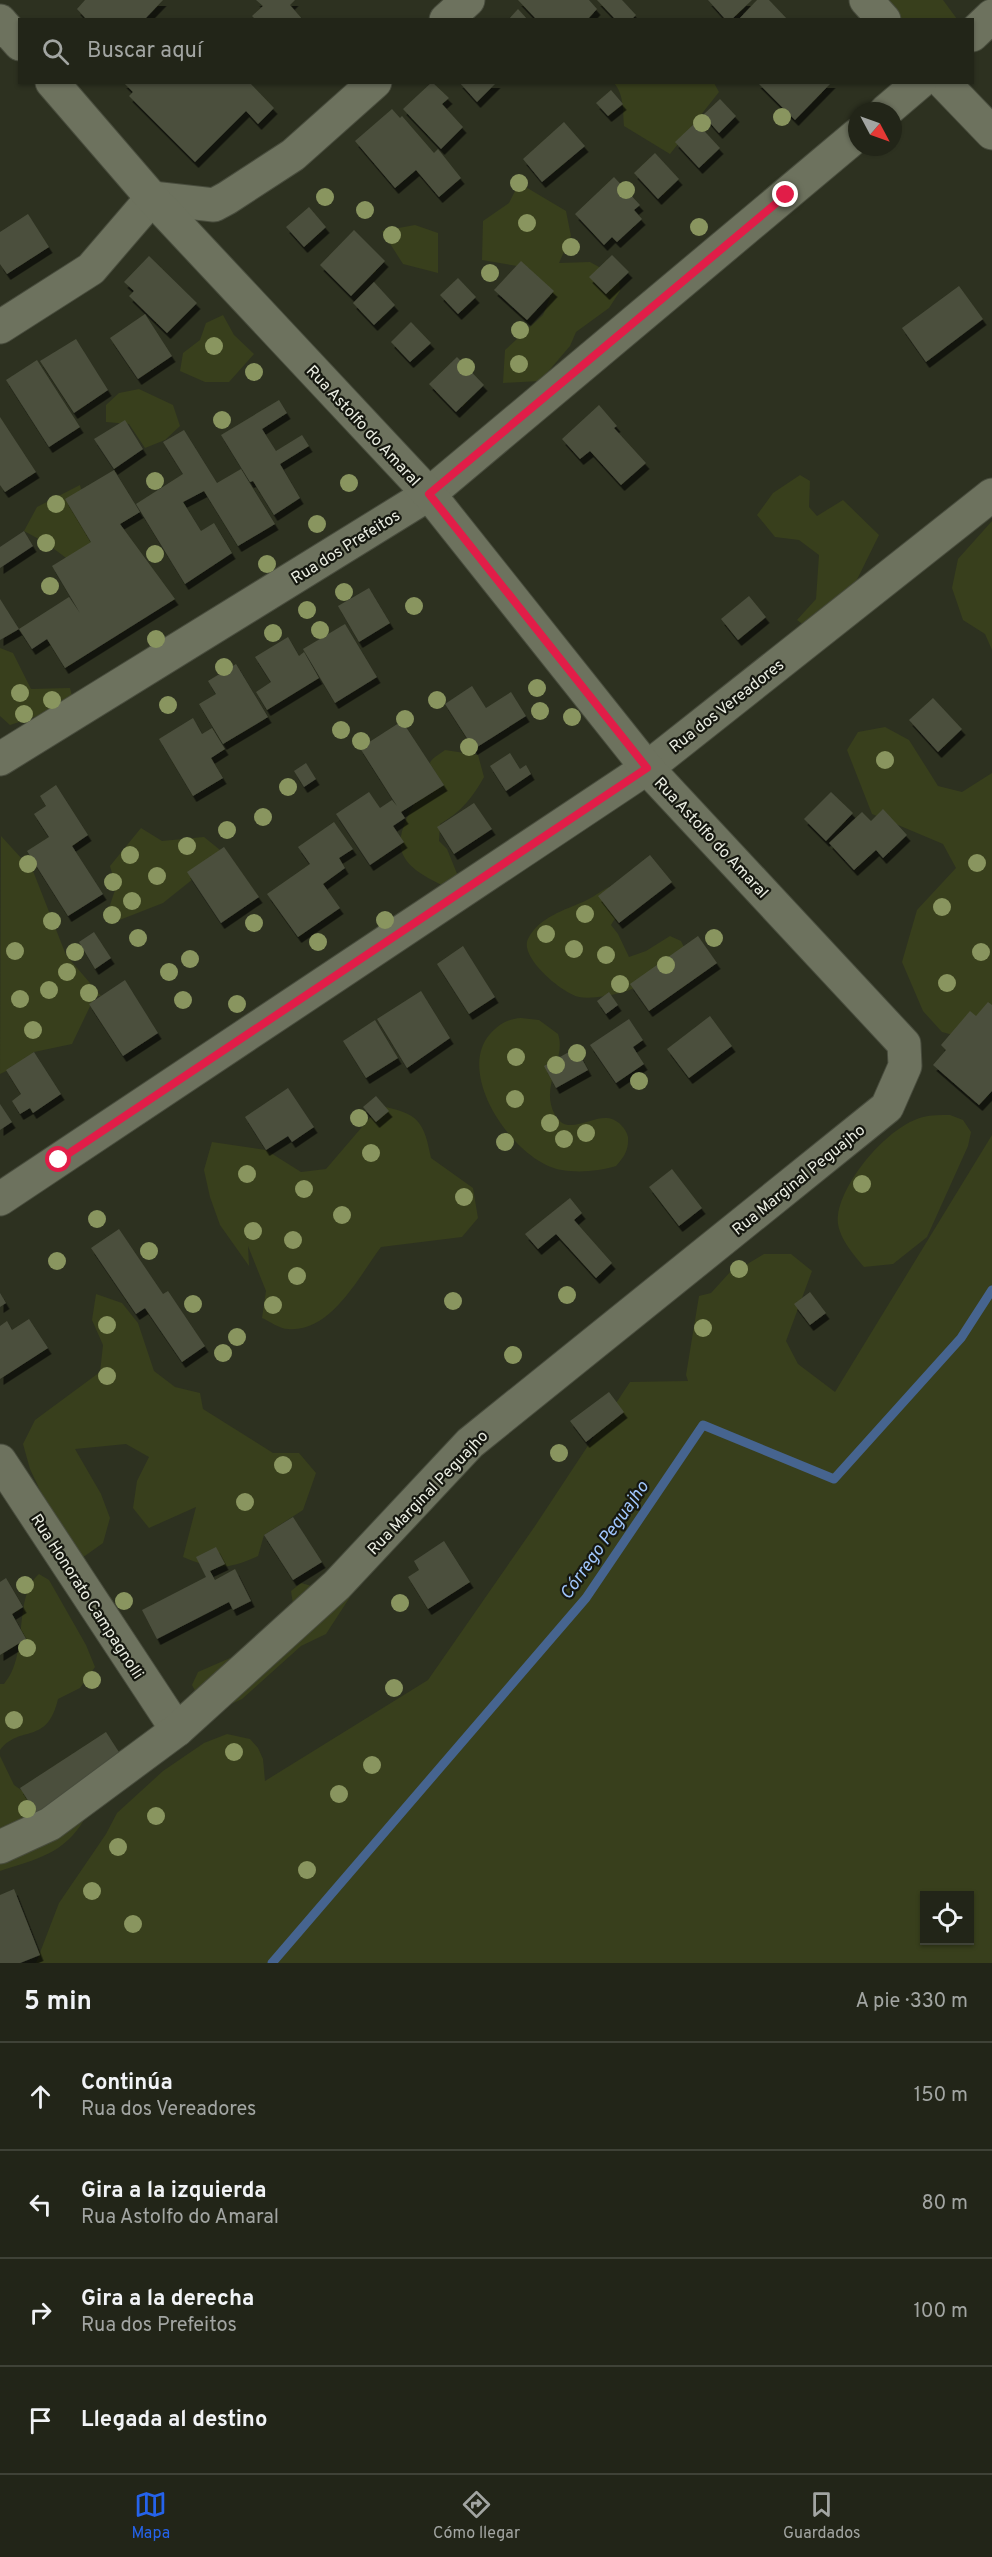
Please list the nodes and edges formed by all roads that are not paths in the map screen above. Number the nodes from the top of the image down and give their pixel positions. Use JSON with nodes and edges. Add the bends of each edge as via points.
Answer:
{"nodes":[{"id":1,"x":468,"y":0,"type":"edge"},
{"id":2,"x":866,"y":0,"type":"edge"},
{"id":3,"x":992,"y":16,"type":"edge"},
{"id":4,"x":448,"y":18,"type":"edge"},
{"id":5,"x":882,"y":18,"type":"edge"},
{"id":6,"x":0,"y":21,"type":"edge"},
{"id":7,"x":974,"y":32,"type":"edge"},
{"id":8,"x":18,"y":42,"type":"edge"},
{"id":9,"x":54,"y":84,"type":"edge"},
{"id":10,"x":373,"y":84,"type":"edge"},
{"id":11,"x":918,"y":84,"type":"edge"},
{"id":12,"x":945,"y":84,"type":"edge"},
{"id":13,"x":897,"y":102,"type":"edge"},
{"id":14,"x":992,"y":133,"type":"edge"},
{"id":15,"x":848,"y":143,"type":"edge"},
{"id":16,"x":152,"y":198,"type":"junction"},
{"id":17,"x":0,"y":327,"type":"edge"},
{"id":18,"x":429,"y":494,"type":"junction"},
{"id":19,"x":992,"y":495,"type":"edge"},
{"id":20,"x":0,"y":759,"type":"edge"},
{"id":21,"x":647,"y":768,"type":"junction"},
{"id":22,"x":904,"y":1044,"type":"joint"},
{"id":23,"x":0,"y":1199,"type":"edge"},
{"id":24,"x":0,"y":1461,"type":"edge"},
{"id":25,"x":177,"y":1730,"type":"junction"},
{"id":26,"x":0,"y":1847,"type":"edge"}],
"edges":[{"from":1,"to":4,"type":"street"},
{"from":2,"to":5,"type":"street"},
{"from":3,"to":7,"type":"street"},
{"from":6,"to":8,"type":"street"},
{"from":9,"to":16,"type":"street","name":"Rua Astolfo do Amaral"},
{"from":10,"to":16,"type":"street","via":[[293,155],[214,205]]},
{"from":11,"to":13,"type":"street"},
{"from":12,"to":14,"type":"street"},
{"from":15,"to":18,"type":"street","name":"Rua dos Prefeitos"},
{"from":16,"to":17,"type":"street","via":[[91,269]]},
{"from":16,"to":18,"type":"street","name":"Rua Astolfo do Amaral"},
{"from":18,"to":20,"type":"street","name":"Rua dos Prefeitos"},
{"from":18,"to":21,"type":"street","name":"Rua Astolfo do Amaral"},
{"from":19,"to":21,"type":"street","name":"Rua dos Vereadores"},
{"from":21,"to":22,"type":"street","name":"Rua Astolfo do Amaral"},
{"from":21,"to":23,"type":"street","name":"Rua dos Vereadores"},
{"from":22,"to":25,"type":"street","name":"Rua Marginal Peguajho","via":[[905,1066],[887,1107],[470,1443],[337,1585]]},
{"from":24,"to":25,"type":"street","name":"Rua Honorato Campagnolli"},
{"from":25,"to":26,"type":"street","name":"Rua Marginal Peguajho","via":[[50,1824]]}]}
